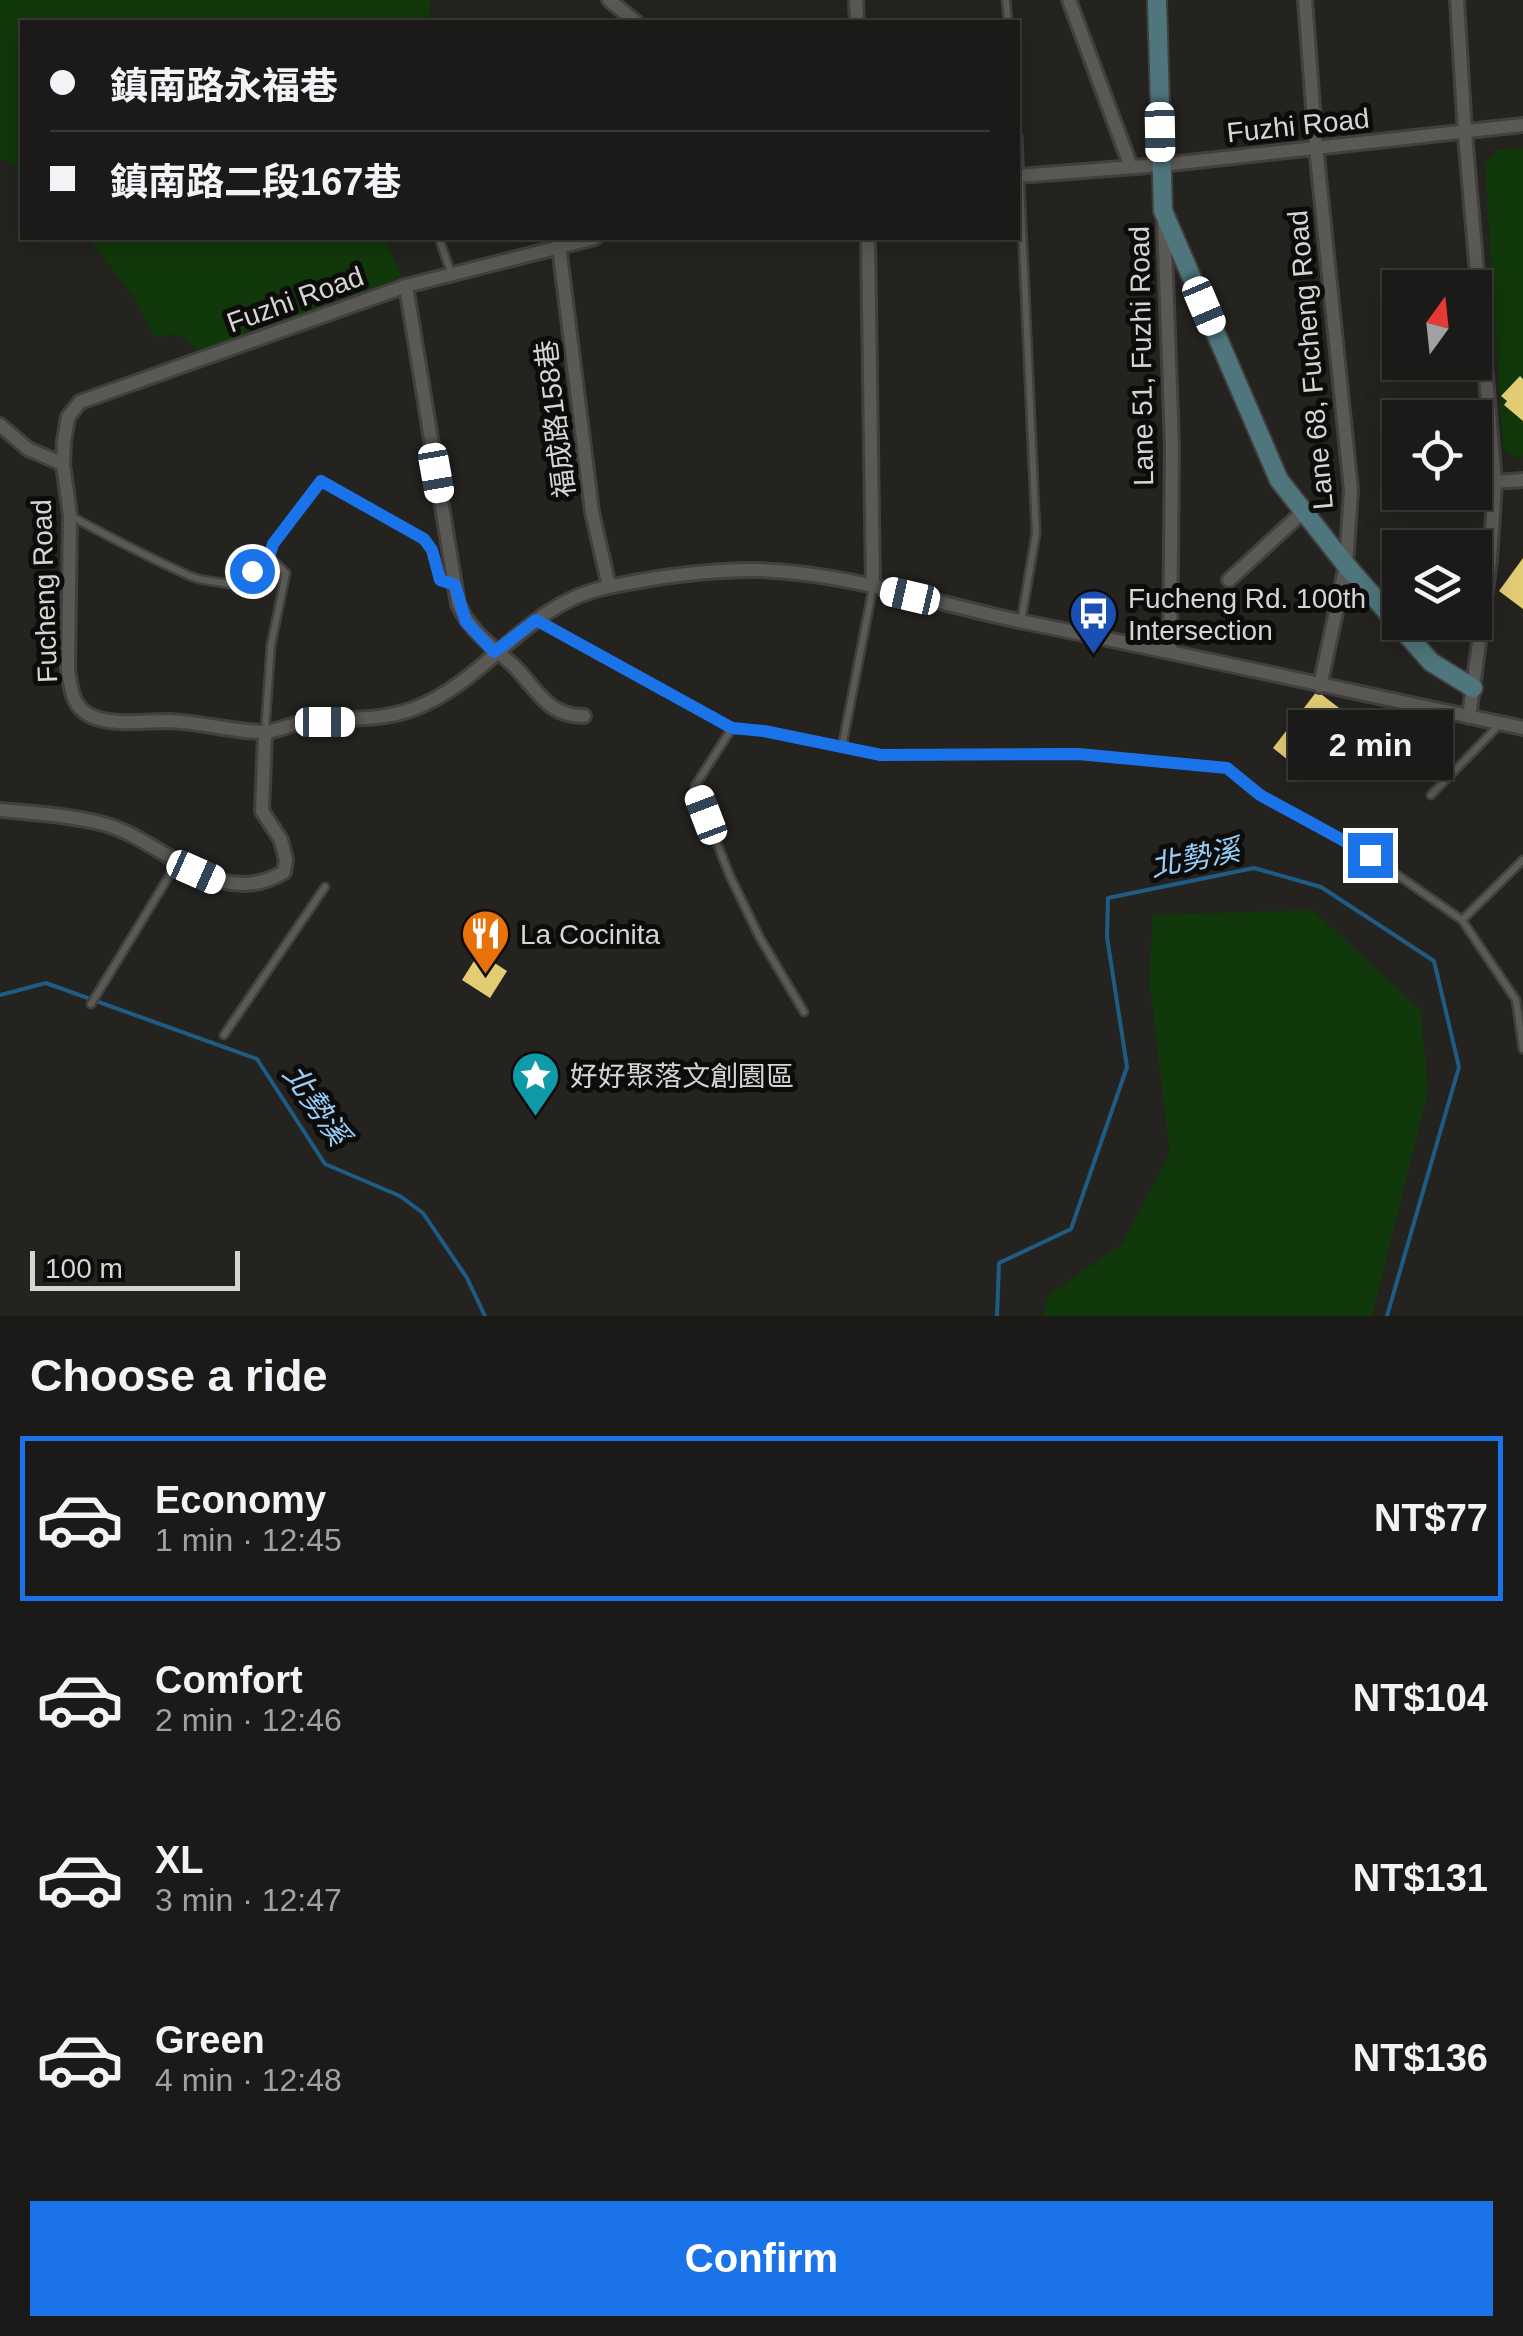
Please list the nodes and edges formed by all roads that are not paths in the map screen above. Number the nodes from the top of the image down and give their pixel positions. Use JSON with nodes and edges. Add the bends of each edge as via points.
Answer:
{"nodes":[{"id":1,"x":609,"y":0,"type":"edge"},
{"id":2,"x":1069,"y":0,"type":"edge"},
{"id":3,"x":1157,"y":0,"type":"edge"},
{"id":4,"x":1306,"y":0,"type":"edge"},
{"id":5,"x":1457,"y":0,"type":"edge"},
{"id":6,"x":634,"y":20,"type":"edge"},
{"id":7,"x":1523,"y":125,"type":"edge"},
{"id":8,"x":1465,"y":134,"type":"junction"},
{"id":9,"x":1316,"y":147,"type":"junction"},
{"id":10,"x":1161,"y":165,"type":"junction"},
{"id":11,"x":1131,"y":167,"type":"junction"},
{"id":12,"x":1020,"y":176,"type":"edge"},
{"id":13,"x":1020,"y":197,"type":"edge"},
{"id":14,"x":1163,"y":211,"type":"junction"},
{"id":15,"x":439,"y":240,"type":"edge"},
{"id":16,"x":868,"y":240,"type":"edge"},
{"id":17,"x":559,"y":241,"type":"edge"},
{"id":18,"x":451,"y":274,"type":"junction"},
{"id":19,"x":406,"y":286,"type":"junction"},
{"id":20,"x":0,"y":425,"type":"edge"},
{"id":21,"x":63,"y":464,"type":"junction"},
{"id":22,"x":1523,"y":480,"type":"edge"},
{"id":23,"x":1495,"y":482,"type":"junction"},
{"id":24,"x":1304,"y":511,"type":"junction"},
{"id":25,"x":70,"y":515,"type":"junction"},
{"id":26,"x":269,"y":557,"type":"junction"},
{"id":27,"x":1346,"y":565,"type":"junction"},
{"id":28,"x":1229,"y":580,"type":"dead end"},
{"id":29,"x":455,"y":585,"type":"junction"},
{"id":30,"x":609,"y":586,"type":"junction"},
{"id":31,"x":873,"y":587,"type":"junction"},
{"id":32,"x":536,"y":620,"type":"junction"},
{"id":33,"x":1021,"y":622,"type":"junction"},
{"id":34,"x":494,"y":652,"type":"junction"},
{"id":35,"x":1170,"y":652,"type":"junction"},
{"id":36,"x":1320,"y":686,"type":"junction"},
{"id":37,"x":1473,"y":688,"type":"junction"},
{"id":38,"x":584,"y":716,"type":"dead end"},
{"id":39,"x":1469,"y":717,"type":"junction"},
{"id":40,"x":1501,"y":724,"type":"junction"},
{"id":41,"x":732,"y":728,"type":"junction"},
{"id":42,"x":1523,"y":728,"type":"edge"},
{"id":43,"x":265,"y":733,"type":"junction"},
{"id":44,"x":842,"y":747,"type":"junction"},
{"id":45,"x":1432,"y":795,"type":"dead end"},
{"id":46,"x":0,"y":810,"type":"edge"},
{"id":47,"x":1523,"y":860,"type":"edge"},
{"id":48,"x":177,"y":864,"type":"junction"},
{"id":49,"x":325,"y":887,"type":"dead end"},
{"id":50,"x":1462,"y":920,"type":"junction"},
{"id":51,"x":91,"y":1004,"type":"dead end"},
{"id":52,"x":804,"y":1012,"type":"dead end"},
{"id":53,"x":224,"y":1036,"type":"dead end"},
{"id":54,"x":1523,"y":1049,"type":"edge"}],
"edges":[{"from":1,"to":6,"type":"street"},
{"from":2,"to":11,"type":"street"},
{"from":3,"to":10,"type":"street"},
{"from":4,"to":9,"type":"street","name":"Lane 68, Fucheng Road"},
{"from":5,"to":8,"type":"street"},
{"from":7,"to":8,"type":"street","name":"Fuzhi Road"},
{"from":8,"to":9,"type":"street","name":"Fuzhi Road"},
{"from":8,"to":23,"type":"street"},
{"from":9,"to":10,"type":"street","name":"Fuzhi Road"},
{"from":9,"to":27,"type":"street","name":"Lane 68, Fucheng Road","via":[[1351,490]]},
{"from":10,"to":11,"type":"street","name":"Fuzhi Road"},
{"from":10,"to":14,"type":"street"},
{"from":11,"to":12,"type":"street","name":"Fuzhi Road"},
{"from":13,"to":33,"type":"lane","via":[[1036,532]]},
{"from":14,"to":24,"type":"street","name":"Lane 51, Fuzhi Road","via":[[1279,480]]},
{"from":14,"to":35,"type":"street","name":"Lane 51, Fuzhi Road","via":[[1172,446]]},
{"from":15,"to":18,"type":"lane"},
{"from":16,"to":31,"type":"street"},
{"from":17,"to":18,"type":"street","name":"Fuzhi Road"},
{"from":17,"to":30,"type":"street","name":"福成路158巷","via":[[592,512]]},
{"from":18,"to":19,"type":"street","name":"Fuzhi Road"},
{"from":19,"to":21,"type":"street","name":"Fuzhi Road","via":[[80,402],[68,417]]},
{"from":19,"to":29,"type":"street"},
{"from":20,"to":21,"type":"street","via":[[28,449]]},
{"from":21,"to":25,"type":"street","name":"Fucheng Road"},
{"from":22,"to":23,"type":"street"},
{"from":23,"to":37,"type":"street"},
{"from":24,"to":27,"type":"street","name":"Lane 51, Fuzhi Road"},
{"from":24,"to":28,"type":"street"},
{"from":25,"to":26,"type":"lane","via":[[192,577],[236,585]]},
{"from":25,"to":43,"type":"street","name":"Fucheng Road","via":[[68,670],[80,708],[102,719]]},
{"from":26,"to":29,"type":"lane","via":[[321,481],[424,539],[440,580]]},
{"from":26,"to":43,"type":"lane","via":[[286,574],[271,645]]},
{"from":27,"to":36,"type":"street","name":"Lane 68, Fucheng Road"},
{"from":27,"to":37,"type":"street","name":"Lane 51, Fuzhi Road","via":[[1431,662]]},
{"from":29,"to":34,"type":"street","via":[[466,622]]},
{"from":30,"to":31,"type":"street","name":"Fucheng Road","via":[[756,570]]},
{"from":30,"to":32,"type":"street","name":"Fucheng Road"},
{"from":31,"to":33,"type":"street","name":"Fucheng Road"},
{"from":31,"to":44,"type":"lane"},
{"from":32,"to":34,"type":"street","name":"Fucheng Road"},
{"from":32,"to":41,"type":"lane"},
{"from":33,"to":35,"type":"street","name":"Fucheng Road"},
{"from":34,"to":38,"type":"street","via":[[536,696]]},
{"from":34,"to":43,"type":"street","name":"Fucheng Road","via":[[470,678],[416,708]]},
{"from":35,"to":36,"type":"street","name":"Fucheng Road"},
{"from":36,"to":39,"type":"street","name":"Fucheng Road"},
{"from":37,"to":39,"type":"street"},
{"from":39,"to":40,"type":"street","name":"Fucheng Road"},
{"from":40,"to":42,"type":"street","name":"Fucheng Road"},
{"from":40,"to":45,"type":"lane"},
{"from":41,"to":44,"type":"lane"},
{"from":41,"to":52,"type":"lane","via":[[695,786],[729,874]]},
{"from":43,"to":48,"type":"street","via":[[262,811],[281,840],[284,872],[259,881],[215,881]]},
{"from":44,"to":50,"type":"lane","via":[[881,755],[1078,754],[1227,768]]},
{"from":46,"to":48,"type":"street","via":[[99,822]]},
{"from":47,"to":50,"type":"lane"},
{"from":48,"to":51,"type":"lane"},
{"from":49,"to":53,"type":"lane"},
{"from":50,"to":54,"type":"lane","via":[[1516,1000]]}]}
